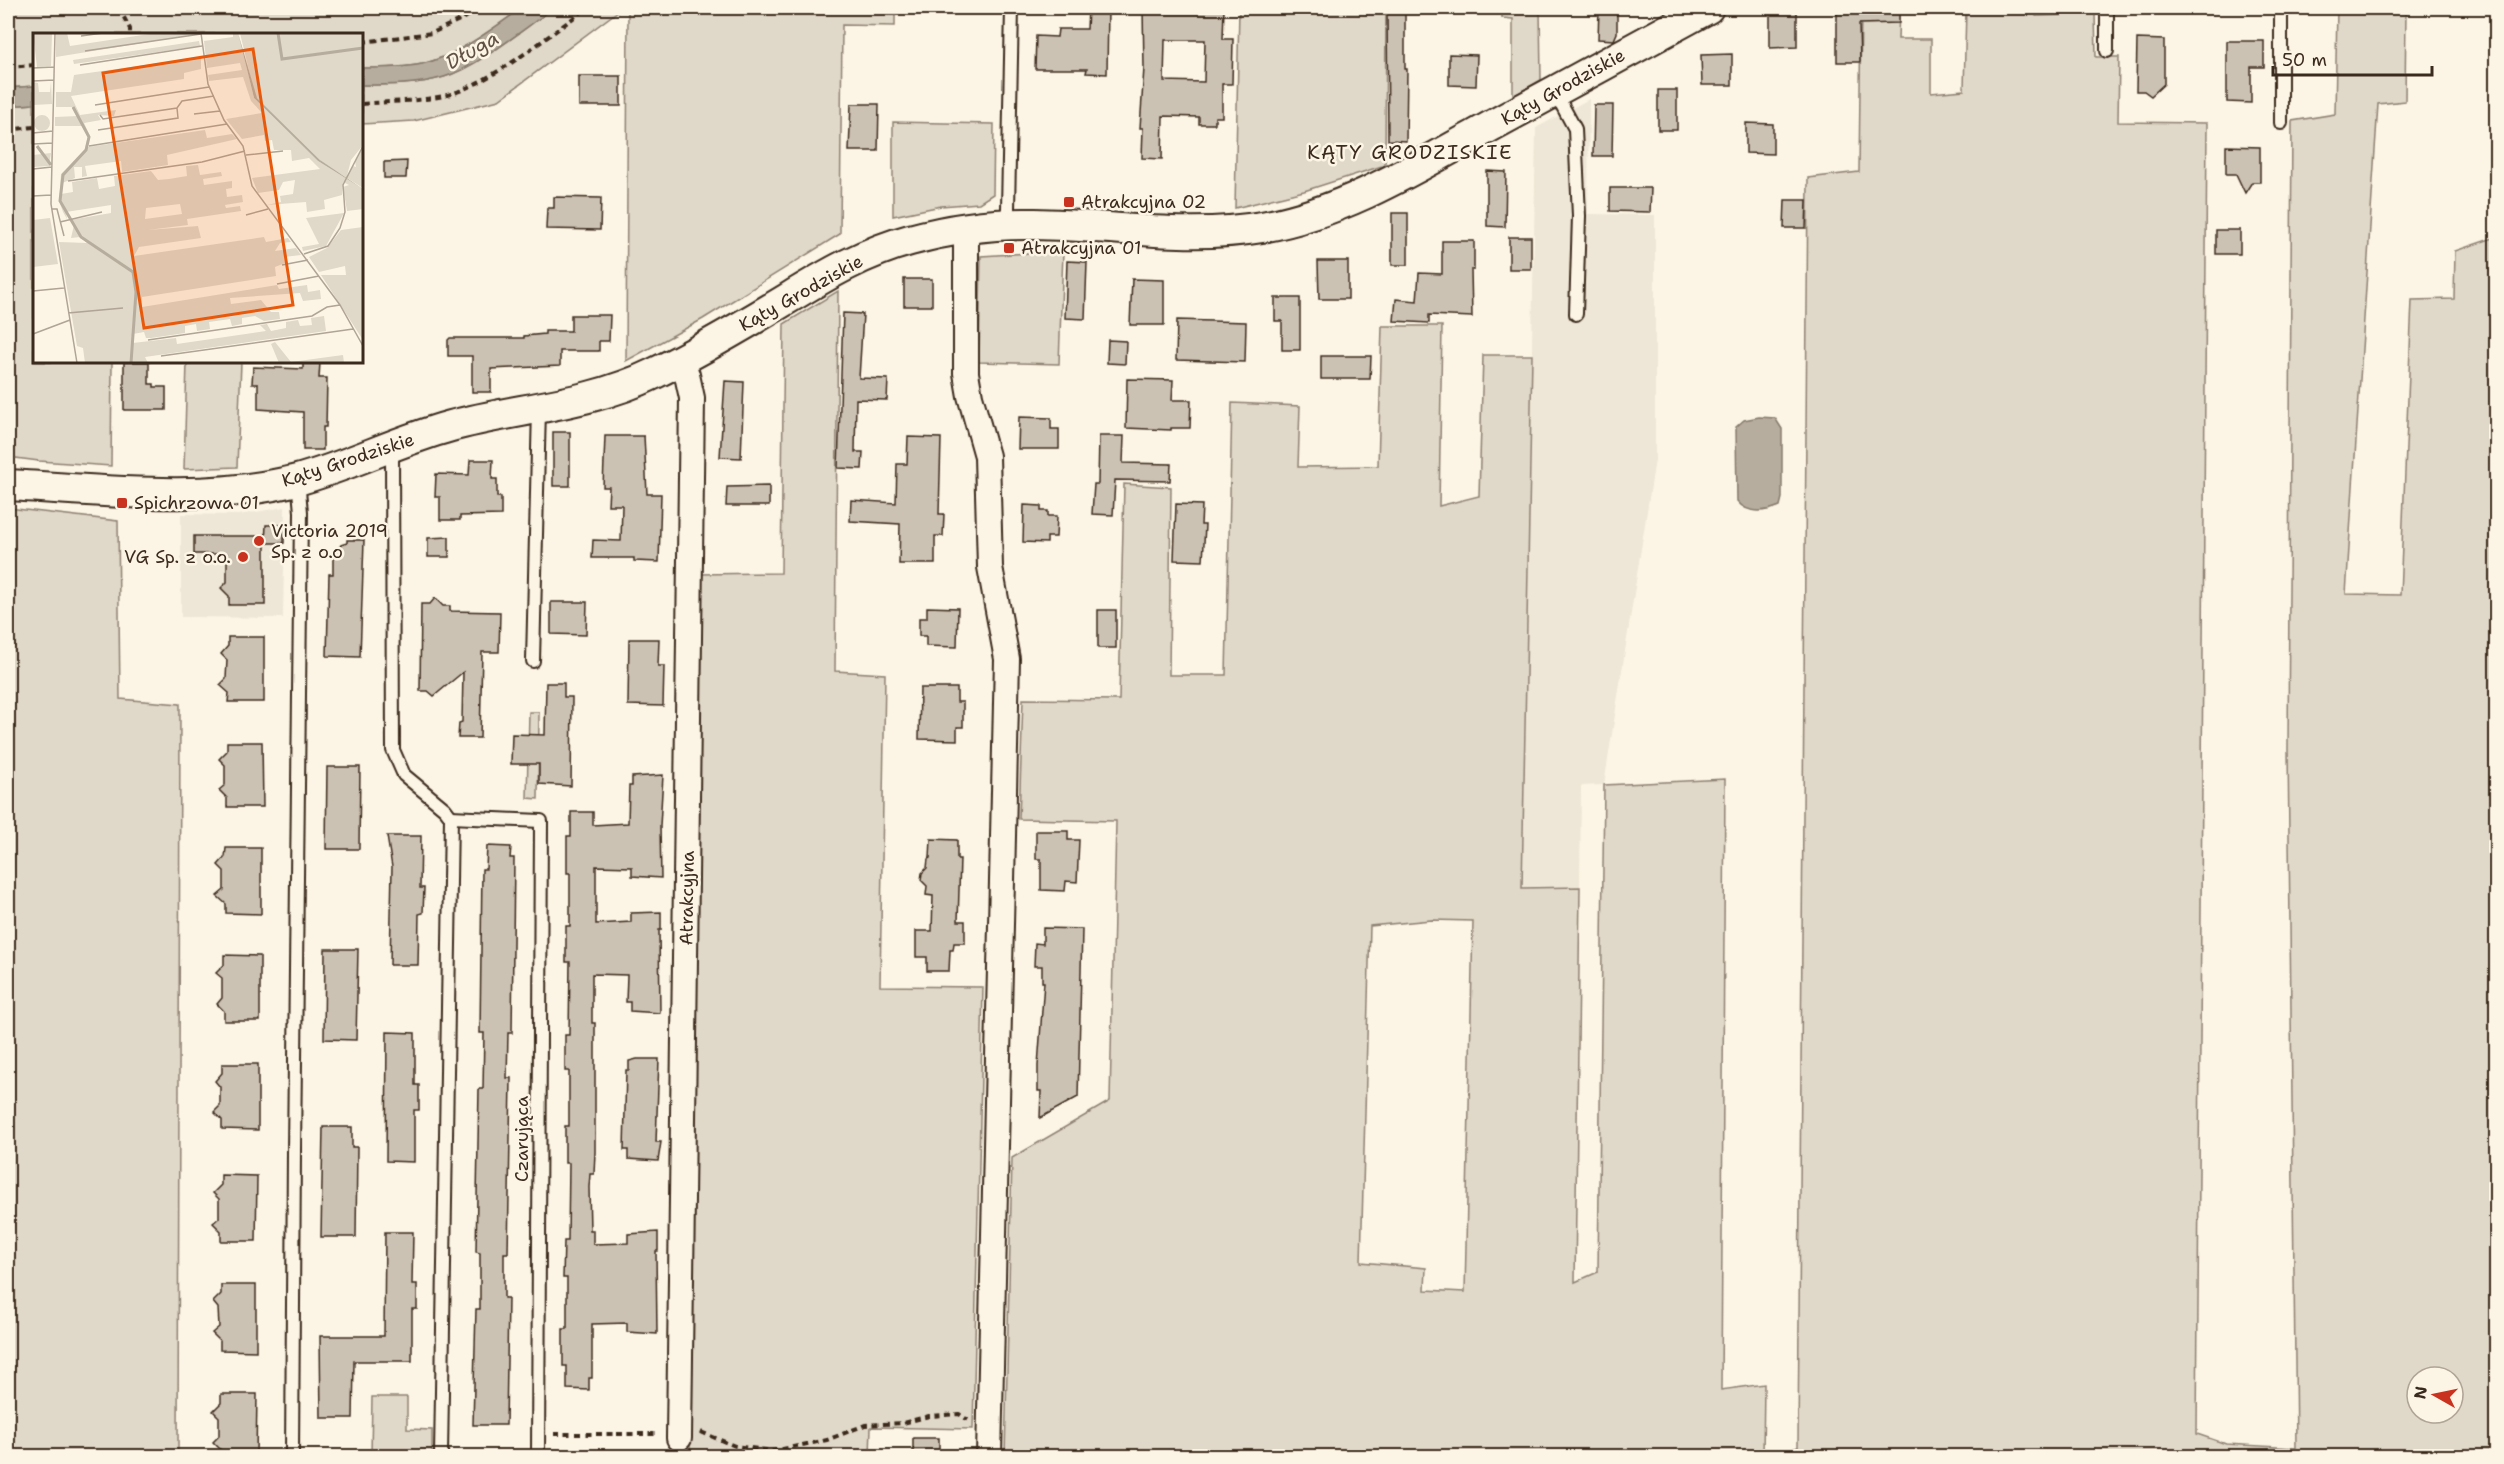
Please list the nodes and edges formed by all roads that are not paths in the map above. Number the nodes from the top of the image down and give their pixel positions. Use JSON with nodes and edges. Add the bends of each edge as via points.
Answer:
{"nodes":[{"id":1,"x":1012,"y":8,"type":"edge"},
{"id":2,"x":1708,"y":8,"type":"edge"},
{"id":3,"x":2107,"y":8,"type":"edge"},
{"id":4,"x":2281,"y":8,"type":"edge"},
{"id":5,"x":2108,"y":51,"type":"dead end"},
{"id":6,"x":1555,"y":91,"type":"junction"},
{"id":7,"x":2281,"y":123,"type":"dead end"},
{"id":8,"x":1005,"y":224,"type":"junction"},
{"id":9,"x":966,"y":229,"type":"junction"},
{"id":10,"x":1576,"y":314,"type":"dead end"},
{"id":11,"x":681,"y":360,"type":"junction"},
{"id":12,"x":539,"y":408,"type":"junction"},
{"id":13,"x":392,"y":446,"type":"junction"},
{"id":14,"x":298,"y":480,"type":"junction"},
{"id":15,"x":8,"y":485,"type":"edge"},
{"id":16,"x":533,"y":661,"type":"dead end"},
{"id":17,"x":451,"y":817,"type":"junction"},
{"id":18,"x":674,"y":1440,"type":"edge"},
{"id":19,"x":989,"y":1446,"type":"edge"},
{"id":20,"x":292,"y":1456,"type":"edge"},
{"id":21,"x":441,"y":1456,"type":"edge"},
{"id":22,"x":538,"y":1456,"type":"edge"}],
"edges":[{"from":1,"to":8,"type":"lane"},
{"from":2,"to":6,"type":"street","name":"Kąty Grodziskie"},
{"from":3,"to":5,"type":"lane"},
{"from":4,"to":7,"type":"lane"},
{"from":6,"to":8,"type":"street","name":"Kąty Grodziskie","via":[[1372,192],[1264,227],[1165,233]]},
{"from":6,"to":10,"type":"lane","via":[[1575,129],[1579,216]]},
{"from":8,"to":9,"type":"street","name":"Kąty Grodziskie"},
{"from":9,"to":11,"type":"street","name":"Kąty Grodziskie","via":[[909,240],[850,262]]},
{"from":9,"to":19,"type":"street","via":[[966,373],[987,456],[990,567],[1007,659]]},
{"from":11,"to":12,"type":"street","name":"Kąty Grodziskie","via":[[631,384]]},
{"from":11,"to":18,"type":"street","name":"Atrakcyjna","via":[[692,398]]},
{"from":12,"to":13,"type":"street","name":"Kąty Grodziskie","via":[[452,426]]},
{"from":12,"to":16,"type":"lane"},
{"from":13,"to":14,"type":"street","name":"Kąty Grodziskie"},
{"from":13,"to":17,"type":"lane","via":[[393,750],[404,775]]},
{"from":14,"to":15,"type":"street","name":"Kąty Grodziskie","via":[[188,492]]},
{"from":14,"to":20,"type":"lane","via":[[302,512]]},
{"from":17,"to":21,"type":"lane"},
{"from":17,"to":22,"type":"lane","name":"Czarująca","via":[[542,821]]}]}
